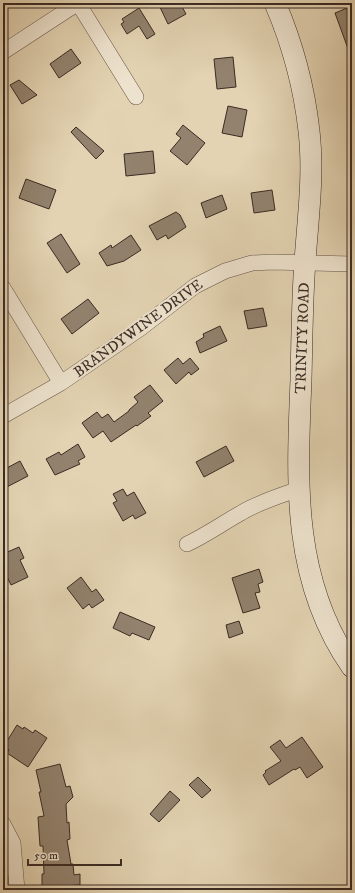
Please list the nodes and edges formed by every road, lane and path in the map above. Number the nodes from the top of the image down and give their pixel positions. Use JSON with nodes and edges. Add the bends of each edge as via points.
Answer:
{"nodes":[{"id":1,"x":78,"y":3,"type":"edge"},
{"id":2,"x":275,"y":3,"type":"edge"},
{"id":3,"x":3,"y":52,"type":"edge"},
{"id":4,"x":136,"y":97,"type":"dead end"},
{"id":5,"x":305,"y":263,"type":"junction"},
{"id":6,"x":352,"y":264,"type":"edge"},
{"id":7,"x":3,"y":288,"type":"edge"},
{"id":8,"x":61,"y":383,"type":"junction"},
{"id":9,"x":3,"y":416,"type":"edge"},
{"id":10,"x":299,"y":489,"type":"junction"},
{"id":11,"x":187,"y":544,"type":"dead end"},
{"id":12,"x":352,"y":667,"type":"edge"},
{"id":13,"x":3,"y":824,"type":"edge"},
{"id":14,"x":16,"y":890,"type":"edge"}],
"edges":[{"from":1,"to":3,"type":"street"},
{"from":1,"to":4,"type":"street"},
{"from":2,"to":5,"type":"main road","name":"TRINITY ROAD","via":[[298,67],[309,131],[310,203]]},
{"from":5,"to":6,"type":"street","name":"BRANDYWINE DRIVE"},
{"from":5,"to":8,"type":"street","name":"BRANDYWINE DRIVE","via":[[252,263],[208,279]]},
{"from":5,"to":10,"type":"main road","name":"TRINITY ROAD"},
{"from":7,"to":8,"type":"street"},
{"from":8,"to":9,"type":"street","name":"BRANDYWINE DRIVE"},
{"from":10,"to":11,"type":"street","via":[[271,498],[242,512]]},
{"from":10,"to":12,"type":"main road","name":"TRINITY ROAD","via":[[305,551],[320,607]]},
{"from":13,"to":14,"type":"street","via":[[13,843]]}]}
